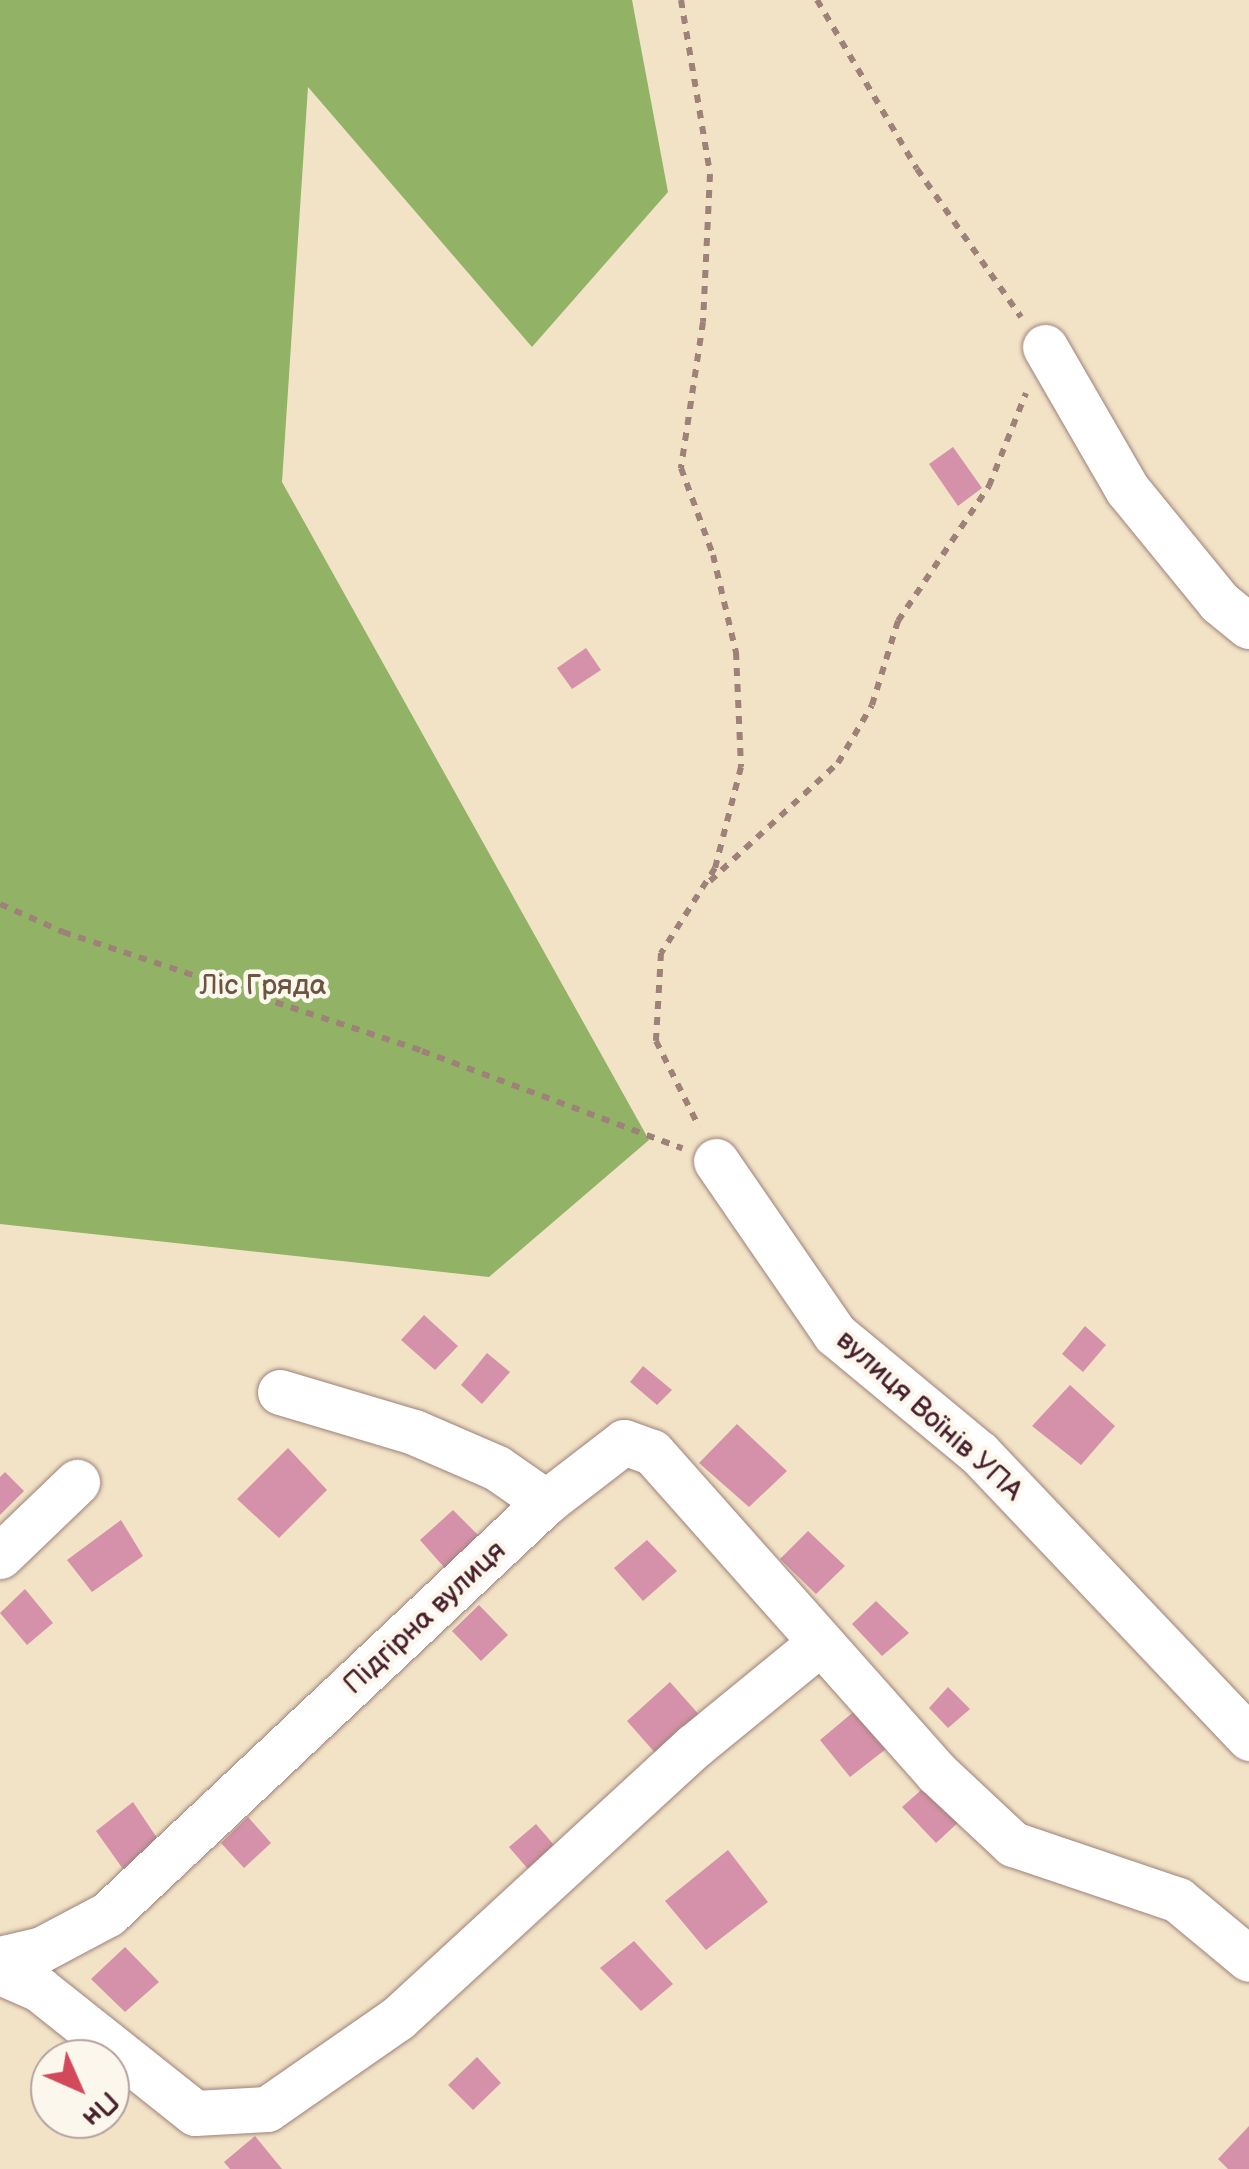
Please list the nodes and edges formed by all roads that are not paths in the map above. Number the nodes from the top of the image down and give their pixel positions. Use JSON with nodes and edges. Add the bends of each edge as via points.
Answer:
{"nodes":[{"id":1,"x":1044,"y":348,"type":"road end"},
{"id":2,"x":1249,"y":626,"type":"edge"},
{"id":3,"x":716,"y":1160,"type":"road end"},
{"id":4,"x":280,"y":1392,"type":"dead end"},
{"id":5,"x":77,"y":1482,"type":"dead end"},
{"id":6,"x":546,"y":1502,"type":"junction"},
{"id":7,"x":0,"y":1556,"type":"edge"},
{"id":8,"x":820,"y":1643,"type":"junction"},
{"id":9,"x":1249,"y":1738,"type":"edge"},
{"id":10,"x":0,"y":1959,"type":"edge"},
{"id":11,"x":1249,"y":1959,"type":"edge"},
{"id":12,"x":0,"y":1972,"type":"edge"}],
"edges":[{"from":1,"to":2,"type":"street","via":[[1127,489],[1220,602]]},
{"from":3,"to":9,"type":"street","name":"вулиця Воїнів УПА","via":[[835,1334],[980,1453]]},
{"from":4,"to":6,"type":"street","via":[[414,1432],[497,1468]]},
{"from":5,"to":7,"type":"street"},
{"from":6,"to":8,"type":"street","name":"Підгірна вулиця","via":[[610,1449],[639,1443]]},
{"from":6,"to":10,"type":"street","name":"Підгірна вулиця","via":[[108,1914],[42,1950]]},
{"from":8,"to":11,"type":"street","name":"Підгірна вулиця","via":[[937,1773],[1013,1844],[1178,1900]]},
{"from":8,"to":12,"type":"street","via":[[694,1746],[398,2018],[267,2109],[195,2112],[39,1990]]}]}
